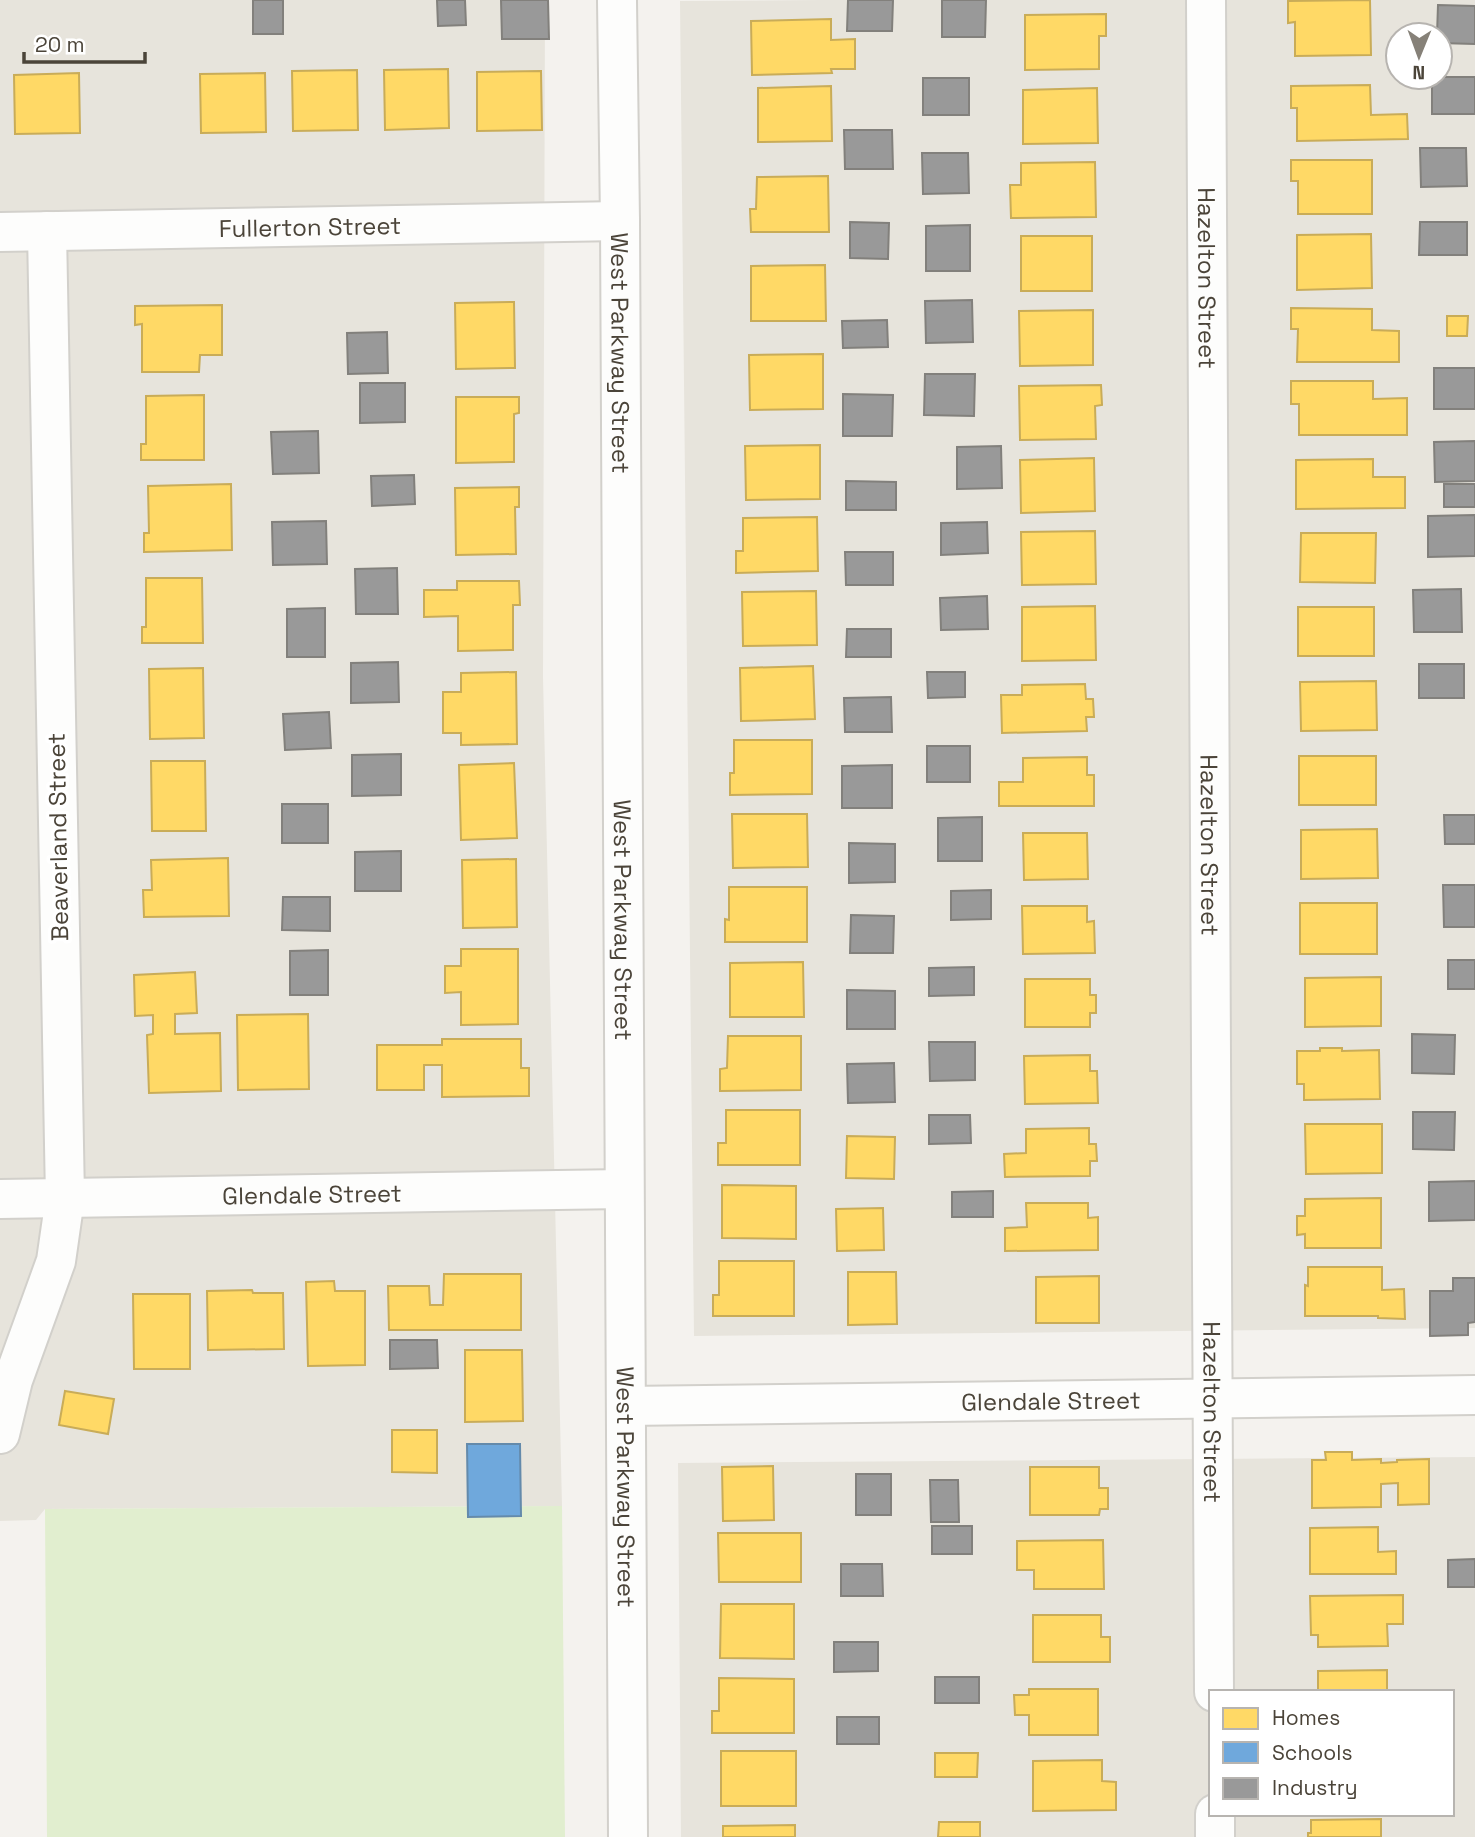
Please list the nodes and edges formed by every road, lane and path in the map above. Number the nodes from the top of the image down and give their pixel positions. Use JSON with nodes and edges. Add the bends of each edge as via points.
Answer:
{"nodes":[{"id":1,"x":1206,"y":0,"type":"edge"},
{"id":2,"x":617,"y":1,"type":"edge"},
{"id":3,"x":620,"y":221,"type":"junction"},
{"id":4,"x":47,"y":231,"type":"junction"},
{"id":5,"x":0,"y":232,"type":"edge"},
{"id":6,"x":624,"y":1189,"type":"junction"},
{"id":7,"x":65,"y":1198,"type":"junction"},
{"id":8,"x":0,"y":1199,"type":"edge"},
{"id":9,"x":1475,"y":1395,"type":"edge"},
{"id":10,"x":1212,"y":1398,"type":"junction"},
{"id":11,"x":626,"y":1406,"type":"junction"},
{"id":12,"x":0,"y":1434,"type":"edge"},
{"id":13,"x":1214,"y":1690,"type":"edge"},
{"id":14,"x":1215,"y":1816,"type":"edge"},
{"id":15,"x":628,"y":1837,"type":"edge"},
{"id":16,"x":1215,"y":1837,"type":"edge"}],
"edges":[{"from":1,"to":10,"type":"street","name":"Hazelton Street"},
{"from":2,"to":3,"type":"street","name":"West Parkway Street"},
{"from":3,"to":4,"type":"street","name":"Fullerton Street"},
{"from":3,"to":6,"type":"street","name":"West Parkway Street"},
{"from":4,"to":5,"type":"street","name":"Fullerton Street"},
{"from":4,"to":7,"type":"street","name":"Beaverland Street"},
{"from":6,"to":7,"type":"street","name":"Glendale Street"},
{"from":6,"to":11,"type":"street","name":"West Parkway Street"},
{"from":7,"to":8,"type":"street","name":"Glendale Street"},
{"from":7,"to":12,"type":"street","name":"Beaverland Street","via":[[57,1261],[13,1380]]},
{"from":9,"to":10,"type":"street","name":"Glendale Street"},
{"from":10,"to":11,"type":"street","name":"Glendale Street"},
{"from":10,"to":13,"type":"street","name":"Hazelton Street"},
{"from":11,"to":15,"type":"street","name":"West Parkway Street"},
{"from":14,"to":16,"type":"street"}]}
